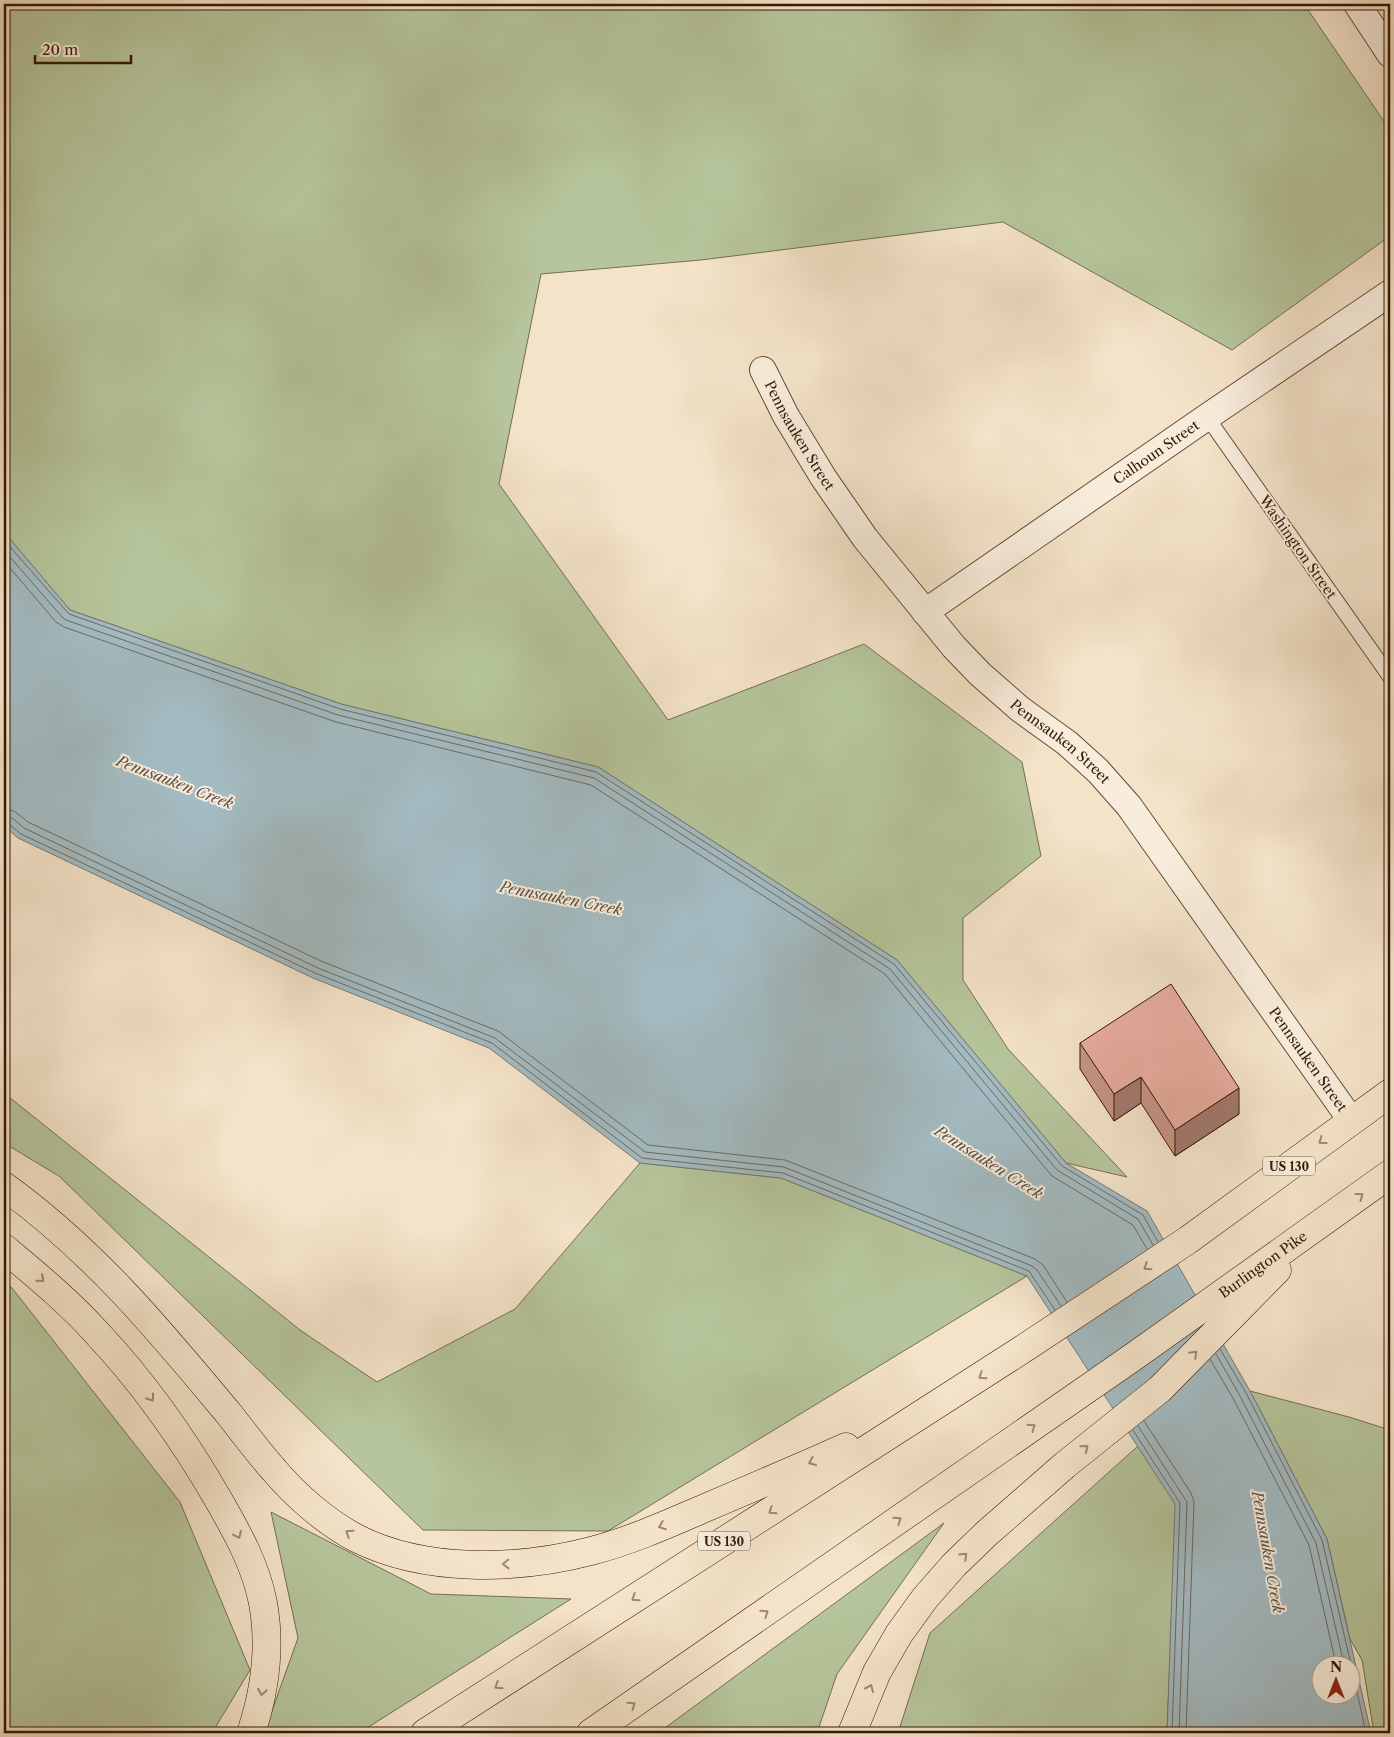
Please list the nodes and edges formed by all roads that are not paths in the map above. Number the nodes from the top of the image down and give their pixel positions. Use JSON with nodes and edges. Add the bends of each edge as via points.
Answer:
{"nodes":[{"id":1,"x":1357,"y":4,"type":"edge"},
{"id":2,"x":1390,"y":54,"type":"edge"},
{"id":3,"x":1390,"y":293,"type":"edge"},
{"id":4,"x":763,"y":370,"type":"dead end"},
{"id":5,"x":1207,"y":417,"type":"junction"},
{"id":6,"x":924,"y":612,"type":"junction"},
{"id":7,"x":1390,"y":677,"type":"edge"},
{"id":8,"x":1390,"y":1093,"type":"edge"},
{"id":9,"x":1351,"y":1120,"type":"junction"},
{"id":10,"x":1390,"y":1174,"type":"edge"},
{"id":11,"x":4,"y":1186,"type":"edge"},
{"id":12,"x":4,"y":1248,"type":"edge"},
{"id":13,"x":1231,"y":1301,"type":"junction"},
{"id":14,"x":921,"y":1415,"type":"junction"},
{"id":15,"x":251,"y":1733,"type":"edge"},
{"id":16,"x":425,"y":1733,"type":"edge"},
{"id":17,"x":592,"y":1733,"type":"edge"},
{"id":18,"x":852,"y":1733,"type":"edge"}],
"edges":[{"from":1,"to":2,"type":"street"},
{"from":3,"to":5,"type":"street","name":"Calhoun Street"},
{"from":4,"to":6,"type":"street","name":"Pennsauken Street","via":[[823,477],[865,538]]},
{"from":5,"to":6,"type":"street","name":"Calhoun Street"},
{"from":5,"to":7,"type":"lane","name":"Washington Street"},
{"from":6,"to":9,"type":"street","name":"Pennsauken Street","via":[[980,674],[1098,770],[1129,806]]},
{"from":8,"to":9,"type":"highway","number":"US 130"},
{"from":9,"to":14,"type":"highway","number":"US 130","one_way":true,"via":[[1188,1240]]},
{"from":13,"to":10,"type":"highway","name":"Burlington Pike","one_way":true,"via":[[1328,1218]]},
{"from":14,"to":11,"type":"highway","one_way":true,"via":[[670,1523],[593,1551],[555,1560],[516,1564],[444,1563],[412,1558],[380,1549],[355,1537],[302,1499],[107,1274],[67,1236]]},
{"from":12,"to":15,"type":"highway","one_way":true,"via":[[96,1331],[140,1384],[177,1435],[236,1530],[257,1579],[266,1628],[264,1677]]},
{"from":17,"to":13,"type":"highway","name":"Burlington Pike","one_way":true,"via":[[1136,1355]]},
{"from":18,"to":13,"type":"highway","one_way":true,"via":[[877,1672],[924,1598],[986,1534],[1160,1389]]},
{"from":14,"to":16,"type":"highway","number":"US 130","one_way":true}]}
